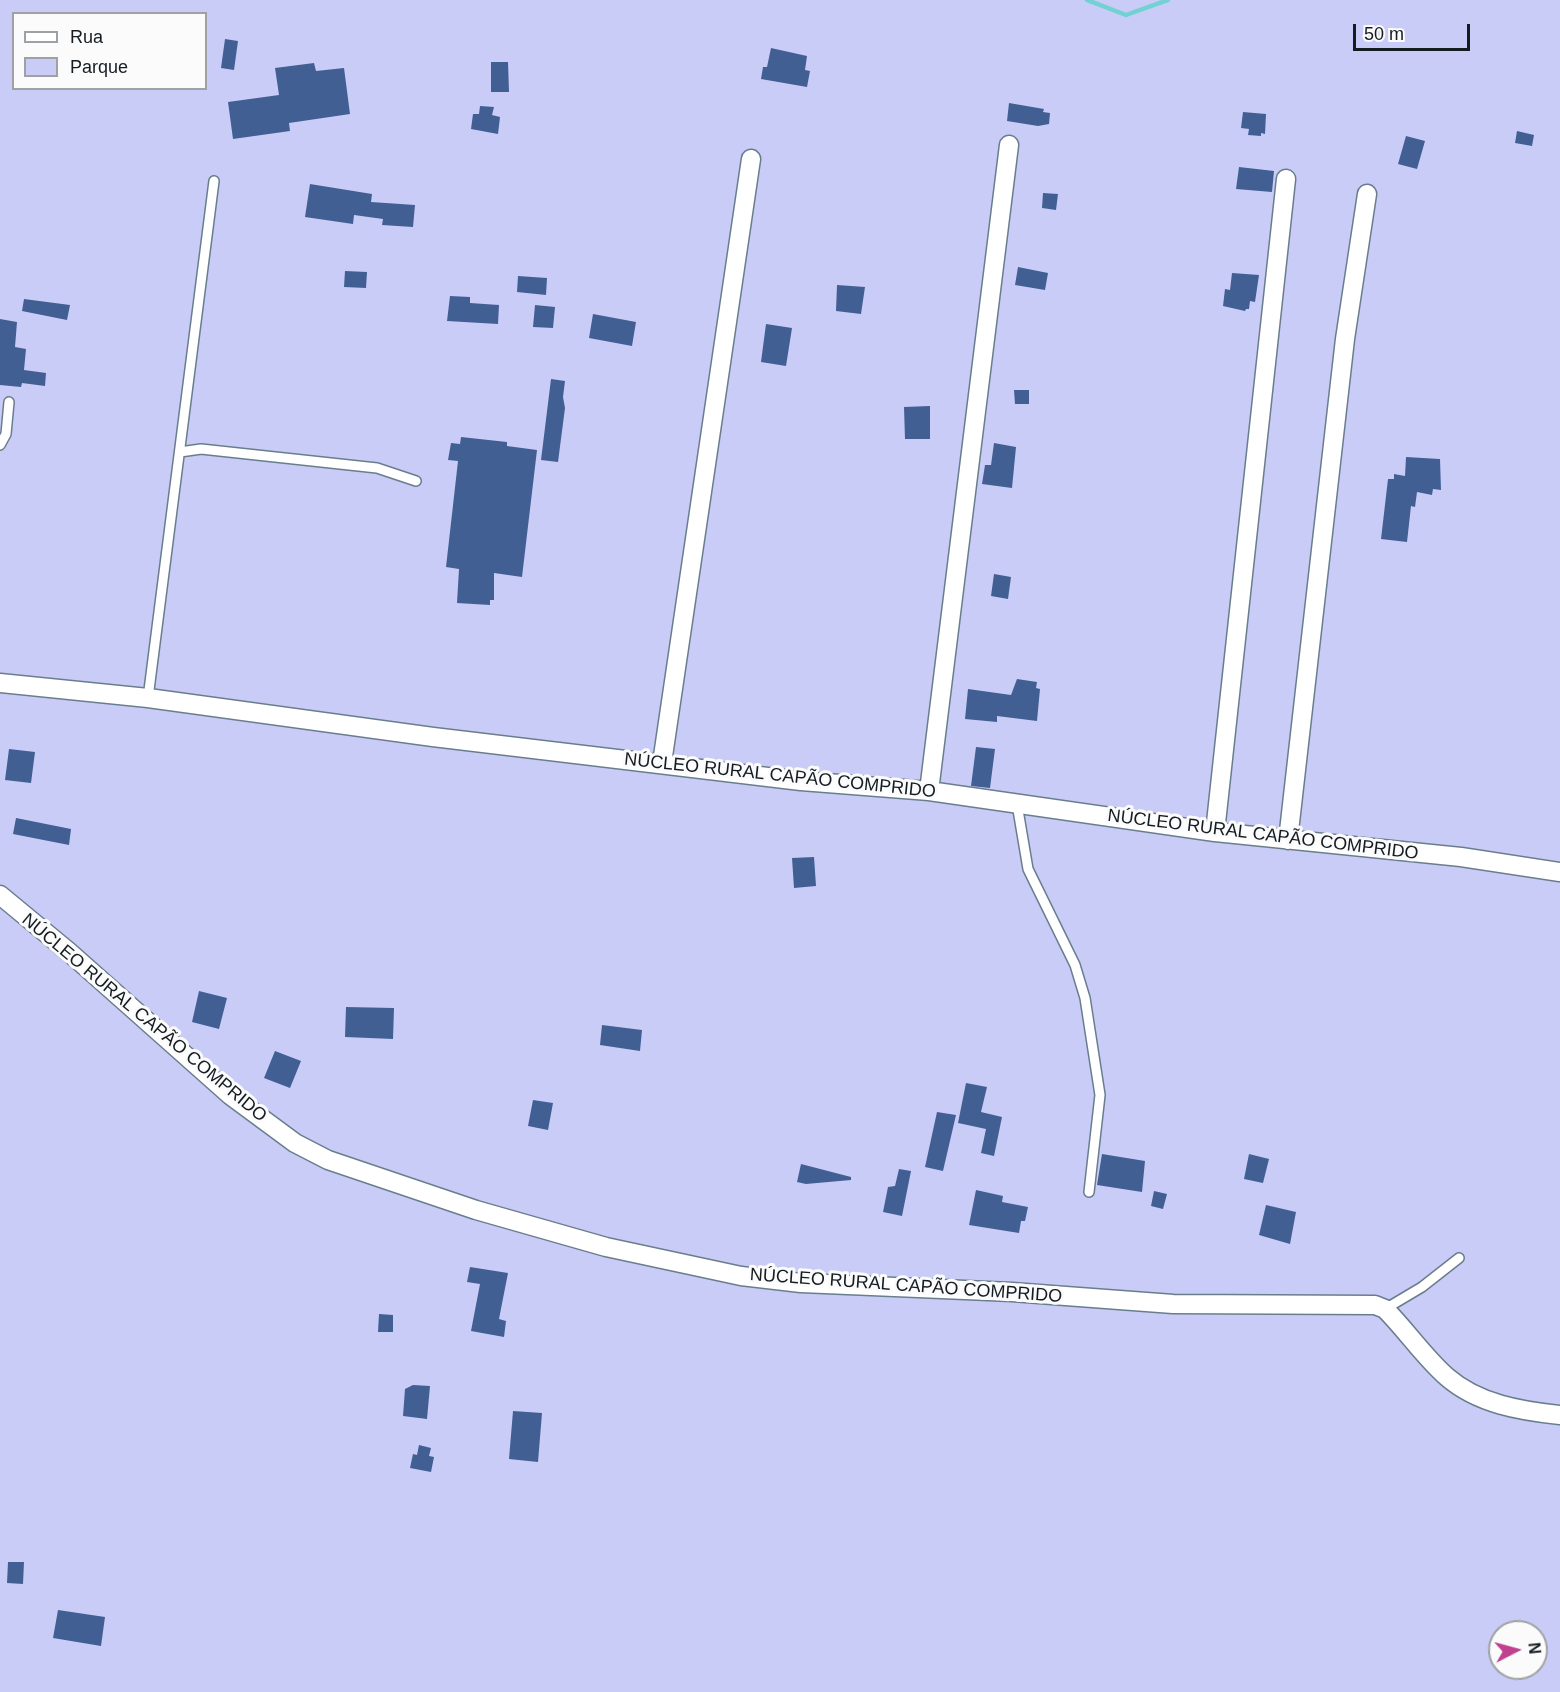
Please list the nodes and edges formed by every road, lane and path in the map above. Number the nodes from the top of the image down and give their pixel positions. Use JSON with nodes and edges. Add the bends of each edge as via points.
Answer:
{"nodes":[{"id":1,"x":1009,"y":145,"type":"dead end"},
{"id":2,"x":751,"y":159,"type":"dead end"},
{"id":3,"x":1286,"y":179,"type":"dead end"},
{"id":4,"x":214,"y":181,"type":"dead end"},
{"id":5,"x":1367,"y":194,"type":"dead end"},
{"id":6,"x":9,"y":402,"type":"dead end"},
{"id":7,"x":0,"y":445,"type":"edge"},
{"id":8,"x":180,"y":452,"type":"junction"},
{"id":9,"x":416,"y":481,"type":"dead end"},
{"id":10,"x":0,"y":683,"type":"edge"},
{"id":11,"x":148,"y":698,"type":"junction"},
{"id":12,"x":662,"y":764,"type":"junction"},
{"id":13,"x":929,"y":792,"type":"junction"},
{"id":14,"x":1017,"y":804,"type":"junction"},
{"id":15,"x":1215,"y":832,"type":"junction"},
{"id":16,"x":1288,"y":840,"type":"junction"},
{"id":17,"x":1560,"y":872,"type":"edge"},
{"id":18,"x":0,"y":895,"type":"edge"},
{"id":19,"x":1089,"y":1192,"type":"dead end"},
{"id":20,"x":1459,"y":1258,"type":"dead end"},
{"id":21,"x":1385,"y":1309,"type":"junction"},
{"id":22,"x":1560,"y":1415,"type":"edge"}],
"edges":[{"from":1,"to":13,"type":"street"},
{"from":2,"to":12,"type":"street"},
{"from":3,"to":15,"type":"street"},
{"from":4,"to":8,"type":"lane"},
{"from":5,"to":16,"type":"street","via":[[1344,351]]},
{"from":6,"to":7,"type":"lane","via":[[6,434]]},
{"from":8,"to":9,"type":"lane","via":[[201,449],[377,468]]},
{"from":8,"to":11,"type":"lane"},
{"from":10,"to":11,"type":"street","name":"NÚCLEO RURAL CAPÃO COMPRIDO"},
{"from":11,"to":12,"type":"street","name":"NÚCLEO RURAL CAPÃO COMPRIDO"},
{"from":12,"to":13,"type":"street","name":"NÚCLEO RURAL CAPÃO COMPRIDO"},
{"from":13,"to":14,"type":"street","name":"NÚCLEO RURAL CAPÃO COMPRIDO"},
{"from":14,"to":15,"type":"street","name":"NÚCLEO RURAL CAPÃO COMPRIDO"},
{"from":14,"to":19,"type":"lane","via":[[1028,869],[1075,965],[1085,998],[1100,1095]]},
{"from":15,"to":16,"type":"street","name":"NÚCLEO RURAL CAPÃO COMPRIDO"},
{"from":16,"to":17,"type":"street","name":"NÚCLEO RURAL CAPÃO COMPRIDO","via":[[1461,857]]},
{"from":18,"to":21,"type":"street","name":"NÚCLEO RURAL CAPÃO COMPRIDO","via":[[230,1095],[295,1143],[328,1160],[476,1210],[606,1247],[741,1276],[801,1283],[1173,1304],[1369,1305]]},
{"from":20,"to":21,"type":"lane"},
{"from":21,"to":22,"type":"street","via":[[1446,1376],[1467,1391],[1489,1401]]}]}
